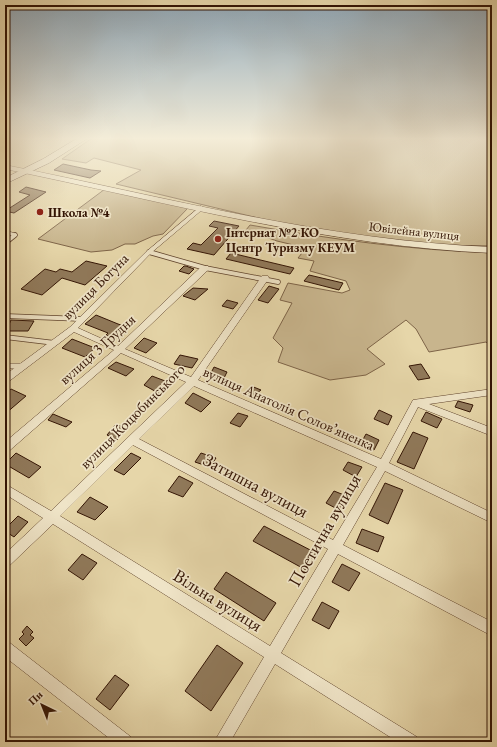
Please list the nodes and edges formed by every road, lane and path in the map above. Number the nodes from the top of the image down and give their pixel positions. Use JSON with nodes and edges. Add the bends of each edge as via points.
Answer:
{"nodes":[{"id":1,"x":20,"y":173,"type":"edge"},
{"id":2,"x":33,"y":173,"type":"edge"},
{"id":3,"x":38,"y":173,"type":"edge"},
{"id":4,"x":5,"y":181,"type":"edge"},
{"id":5,"x":5,"y":191,"type":"edge"},
{"id":6,"x":201,"y":208,"type":"junction"},
{"id":7,"x":5,"y":232,"type":"edge"},
{"id":8,"x":5,"y":243,"type":"edge"},
{"id":9,"x":492,"y":250,"type":"edge"},
{"id":10,"x":149,"y":252,"type":"junction"},
{"id":11,"x":205,"y":268,"type":"junction"},
{"id":12,"x":265,"y":278,"type":"junction"},
{"id":13,"x":278,"y":282,"type":"dead end"},
{"id":14,"x":5,"y":316,"type":"edge"},
{"id":15,"x":83,"y":319,"type":"junction"},
{"id":16,"x":73,"y":329,"type":"junction"},
{"id":17,"x":5,"y":337,"type":"edge"},
{"id":18,"x":55,"y":343,"type":"junction"},
{"id":19,"x":119,"y":350,"type":"junction"},
{"id":20,"x":5,"y":366,"type":"edge"},
{"id":21,"x":25,"y":366,"type":"junction"},
{"id":22,"x":5,"y":380,"type":"edge"},
{"id":23,"x":192,"y":382,"type":"junction"},
{"id":24,"x":492,"y":392,"type":"edge"},
{"id":25,"x":416,"y":402,"type":"junction"},
{"id":26,"x":492,"y":432,"type":"edge"},
{"id":27,"x":131,"y":440,"type":"junction"},
{"id":28,"x":5,"y":448,"type":"edge"},
{"id":29,"x":383,"y":465,"type":"junction"},
{"id":30,"x":5,"y":488,"type":"edge"},
{"id":31,"x":51,"y":517,"type":"junction"},
{"id":32,"x":492,"y":518,"type":"edge"},
{"id":33,"x":334,"y":547,"type":"junction"},
{"id":34,"x":5,"y":562,"type":"edge"},
{"id":35,"x":492,"y":629,"type":"edge"},
{"id":36,"x":5,"y":648,"type":"edge"},
{"id":37,"x":272,"y":655,"type":"junction"},
{"id":38,"x":126,"y":742,"type":"edge"},
{"id":39,"x":222,"y":742,"type":"edge"},
{"id":40,"x":412,"y":742,"type":"edge"}],
"edges":[{"from":1,"to":4,"type":"main road"},
{"from":2,"to":5,"type":"main road"},
{"from":3,"to":6,"type":"street","name":"Ювілейна вулиця"},
{"from":6,"to":9,"type":"street","name":"Ювілейна вулиця","via":[[272,224],[349,237]]},
{"from":6,"to":10,"type":"street","name":"вулиця Богуна"},
{"from":7,"to":8,"type":"lane","via":[[15,235]]},
{"from":10,"to":11,"type":"lane"},
{"from":10,"to":15,"type":"street","name":"вулиця Богуна"},
{"from":11,"to":12,"type":"lane"},
{"from":11,"to":19,"type":"street","name":"вулиця 3 Грудня"},
{"from":12,"to":13,"type":"lane"},
{"from":12,"to":23,"type":"street","name":"вулиця Коцюбинського"},
{"from":14,"to":15,"type":"lane"},
{"from":15,"to":16,"type":"street","name":"вулиця Богуна"},
{"from":16,"to":18,"type":"street","name":"вулиця Богуна"},
{"from":16,"to":19,"type":"street","name":"вулиця Анатолія Соловʼяненка"},
{"from":17,"to":18,"type":"lane"},
{"from":18,"to":21,"type":"street","name":"вулиця Богуна"},
{"from":19,"to":23,"type":"street","name":"вулиця Анатолія Соловʼяненка"},
{"from":19,"to":28,"type":"street","name":"вулиця 3 Грудня"},
{"from":20,"to":21,"type":"lane"},
{"from":21,"to":22,"type":"street","name":"вулиця Богуна"},
{"from":23,"to":27,"type":"street","name":"вулиця Коцюбинського"},
{"from":23,"to":29,"type":"street","name":"вулиця Анатолія Соловʼяненка"},
{"from":24,"to":25,"type":"street"},
{"from":25,"to":26,"type":"street"},
{"from":25,"to":29,"type":"street","name":"Поетична вулиця"},
{"from":27,"to":31,"type":"street","name":"вулиця Коцюбинського"},
{"from":27,"to":33,"type":"street","name":"Затишна вулиця"},
{"from":29,"to":32,"type":"street","name":"вулиця Анатолія Соловʼяненка"},
{"from":29,"to":33,"type":"street","name":"Поетична вулиця"},
{"from":30,"to":31,"type":"street","name":"Вільна вулиця"},
{"from":31,"to":34,"type":"street","name":"вулиця Коцюбинського"},
{"from":31,"to":37,"type":"street","name":"Вільна вулиця"},
{"from":33,"to":35,"type":"street","name":"Затишна вулиця"},
{"from":33,"to":37,"type":"street","name":"Поетична вулиця"},
{"from":36,"to":38,"type":"street"},
{"from":37,"to":39,"type":"street","name":"Поетична вулиця"},
{"from":37,"to":40,"type":"street","name":"Вільна вулиця"}]}
